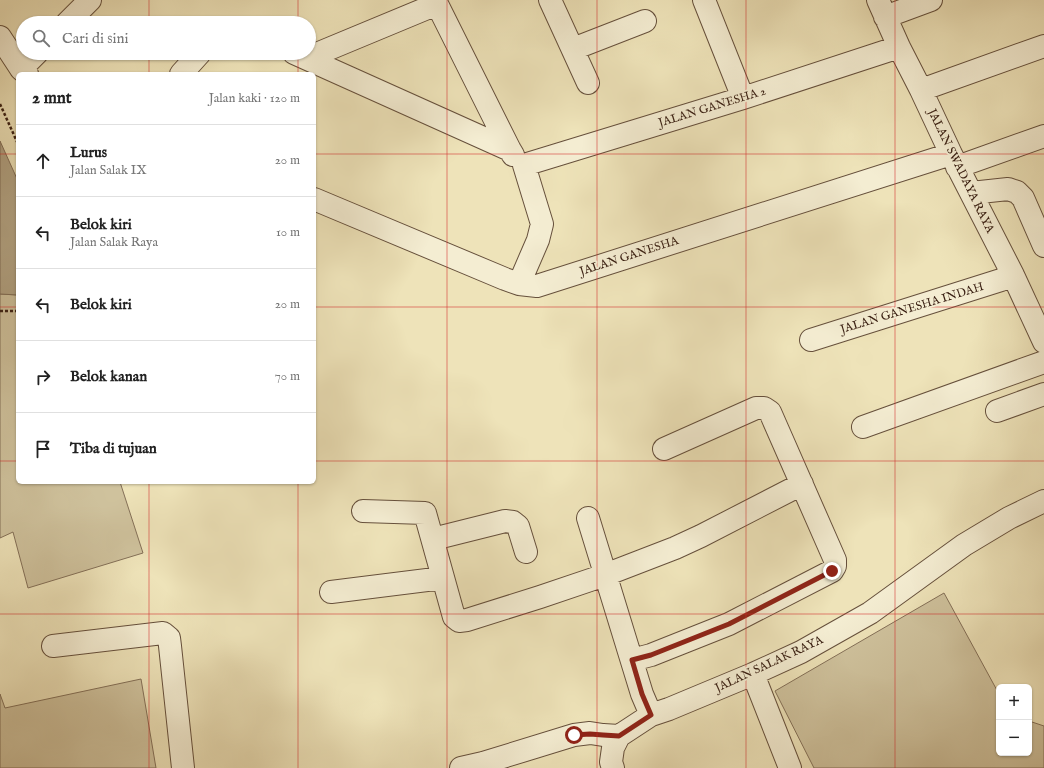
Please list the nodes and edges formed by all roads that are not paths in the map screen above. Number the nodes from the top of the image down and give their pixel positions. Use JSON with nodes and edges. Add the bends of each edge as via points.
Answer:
{"nodes":[{"id":1,"x":90,"y":0,"type":"edge"},
{"id":2,"x":550,"y":0,"type":"edge"},
{"id":3,"x":704,"y":0,"type":"edge"},
{"id":4,"x":931,"y":0,"type":"edge"},
{"id":5,"x":436,"y":2,"type":"edge"},
{"id":6,"x":887,"y":10,"type":"edge"},
{"id":7,"x":74,"y":16,"type":"edge"},
{"id":8,"x":645,"y":22,"type":"dead end"},
{"id":9,"x":0,"y":37,"type":"edge"},
{"id":10,"x":1044,"y":46,"type":"edge"},
{"id":11,"x":899,"y":47,"type":"junction"},
{"id":12,"x":573,"y":49,"type":"junction"},
{"id":13,"x":316,"y":50,"type":"edge"},
{"id":14,"x":16,"y":60,"type":"edge"},
{"id":15,"x":16,"y":60,"type":"edge"},
{"id":16,"x":32,"y":60,"type":"edge"},
{"id":17,"x":194,"y":60,"type":"edge"},
{"id":18,"x":309,"y":60,"type":"edge"},
{"id":19,"x":24,"y":71,"type":"edge"},
{"id":20,"x":183,"y":72,"type":"edge"},
{"id":21,"x":588,"y":83,"type":"dead end"},
{"id":22,"x":921,"y":90,"type":"junction"},
{"id":23,"x":743,"y":98,"type":"junction"},
{"id":24,"x":1044,"y":136,"type":"edge"},
{"id":25,"x":517,"y":158,"type":"junction"},
{"id":26,"x":954,"y":160,"type":"junction"},
{"id":27,"x":970,"y":193,"type":"junction"},
{"id":28,"x":316,"y":200,"type":"edge"},
{"id":29,"x":1044,"y":246,"type":"edge"},
{"id":30,"x":1013,"y":275,"type":"junction"},
{"id":31,"x":519,"y":284,"type":"junction"},
{"id":32,"x":811,"y":340,"type":"dead end"},
{"id":33,"x":1044,"y":342,"type":"edge"},
{"id":34,"x":1044,"y":362,"type":"edge"},
{"id":35,"x":1044,"y":394,"type":"edge"},
{"id":36,"x":996,"y":411,"type":"dead end"},
{"id":37,"x":863,"y":427,"type":"dead end"},
{"id":38,"x":664,"y":450,"type":"dead end"},
{"id":39,"x":802,"y":484,"type":"junction"},
{"id":40,"x":1044,"y":501,"type":"edge"},
{"id":41,"x":363,"y":511,"type":"dead end"},
{"id":42,"x":588,"y":518,"type":"dead end"},
{"id":43,"x":433,"y":539,"type":"junction"},
{"id":44,"x":526,"y":552,"type":"dead end"},
{"id":45,"x":605,"y":574,"type":"junction"},
{"id":46,"x":443,"y":578,"type":"junction"},
{"id":47,"x":331,"y":592,"type":"dead end"},
{"id":48,"x":54,"y":646,"type":"dead end"},
{"id":49,"x":632,"y":660,"type":"junction"},
{"id":50,"x":753,"y":674,"type":"junction"},
{"id":51,"x":651,"y":715,"type":"junction"},
{"id":52,"x":619,"y":736,"type":"junction"},
{"id":53,"x":183,"y":768,"type":"edge"},
{"id":54,"x":461,"y":768,"type":"edge"},
{"id":55,"x":612,"y":768,"type":"edge"},
{"id":56,"x":790,"y":768,"type":"edge"}],
"edges":[{"from":1,"to":7,"type":"street"},
{"from":2,"to":12,"type":"street"},
{"from":3,"to":23,"type":"street"},
{"from":4,"to":6,"type":"street"},
{"from":5,"to":13,"type":"street"},
{"from":5,"to":25,"type":"street"},
{"from":6,"to":11,"type":"street","name":"JALAN SWADAYA RAYA"},
{"from":8,"to":12,"type":"street"},
{"from":9,"to":15,"type":"street"},
{"from":10,"to":22,"type":"street"},
{"from":11,"to":22,"type":"street","name":"JALAN SWADAYA RAYA"},
{"from":11,"to":23,"type":"street","name":"JALAN GANESHA 2"},
{"from":12,"to":21,"type":"street"},
{"from":14,"to":19,"type":"street"},
{"from":16,"to":19,"type":"street"},
{"from":17,"to":20,"type":"street"},
{"from":18,"to":25,"type":"street"},
{"from":22,"to":26,"type":"street","name":"JALAN SWADAYA RAYA"},
{"from":23,"to":25,"type":"street","name":"JALAN GANESHA 2"},
{"from":24,"to":26,"type":"street","name":"JALAN GANESHA"},
{"from":25,"to":31,"type":"street","via":[[542,224]]},
{"from":26,"to":27,"type":"street","name":"JALAN SWADAYA RAYA"},
{"from":26,"to":31,"type":"street","name":"JALAN GANESHA","via":[[537,286]]},
{"from":27,"to":29,"type":"street","via":[[1008,190],[1017,192]]},
{"from":27,"to":30,"type":"street","name":"JALAN SWADAYA RAYA"},
{"from":28,"to":31,"type":"street","name":"JALAN GANESHA"},
{"from":30,"to":32,"type":"street","name":"JALAN GANESHA INDAH"},
{"from":30,"to":33,"type":"street","name":"JALAN SWADAYA RAYA"},
{"from":34,"to":37,"type":"street"},
{"from":35,"to":36,"type":"street"},
{"from":38,"to":39,"type":"street","via":[[756,408],[764,408],[770,412]]},
{"from":39,"to":45,"type":"street","via":[[675,548]]},
{"from":39,"to":49,"type":"street","via":[[835,560],[836,566],[832,571],[729,624]]},
{"from":40,"to":50,"type":"street","name":"JALAN SALAK RAYA","via":[[964,545],[870,613],[801,652]]},
{"from":41,"to":43,"type":"street","via":[[425,513]]},
{"from":42,"to":45,"type":"street"},
{"from":43,"to":44,"type":"street","via":[[505,521],[513,522],[518,526]]},
{"from":43,"to":46,"type":"street"},
{"from":45,"to":46,"type":"street","via":[[459,621],[454,617]]},
{"from":45,"to":49,"type":"street"},
{"from":46,"to":47,"type":"street"},
{"from":48,"to":53,"type":"street","via":[[163,633],[169,638]]},
{"from":49,"to":51,"type":"street"},
{"from":50,"to":51,"type":"street","name":"JALAN SALAK RAYA"},
{"from":50,"to":56,"type":"street"},
{"from":51,"to":52,"type":"street","name":"JALAN SALAK RAYA"},
{"from":52,"to":54,"type":"street","via":[[574,735]]},
{"from":52,"to":55,"type":"street","via":[[613,748]]}]}
